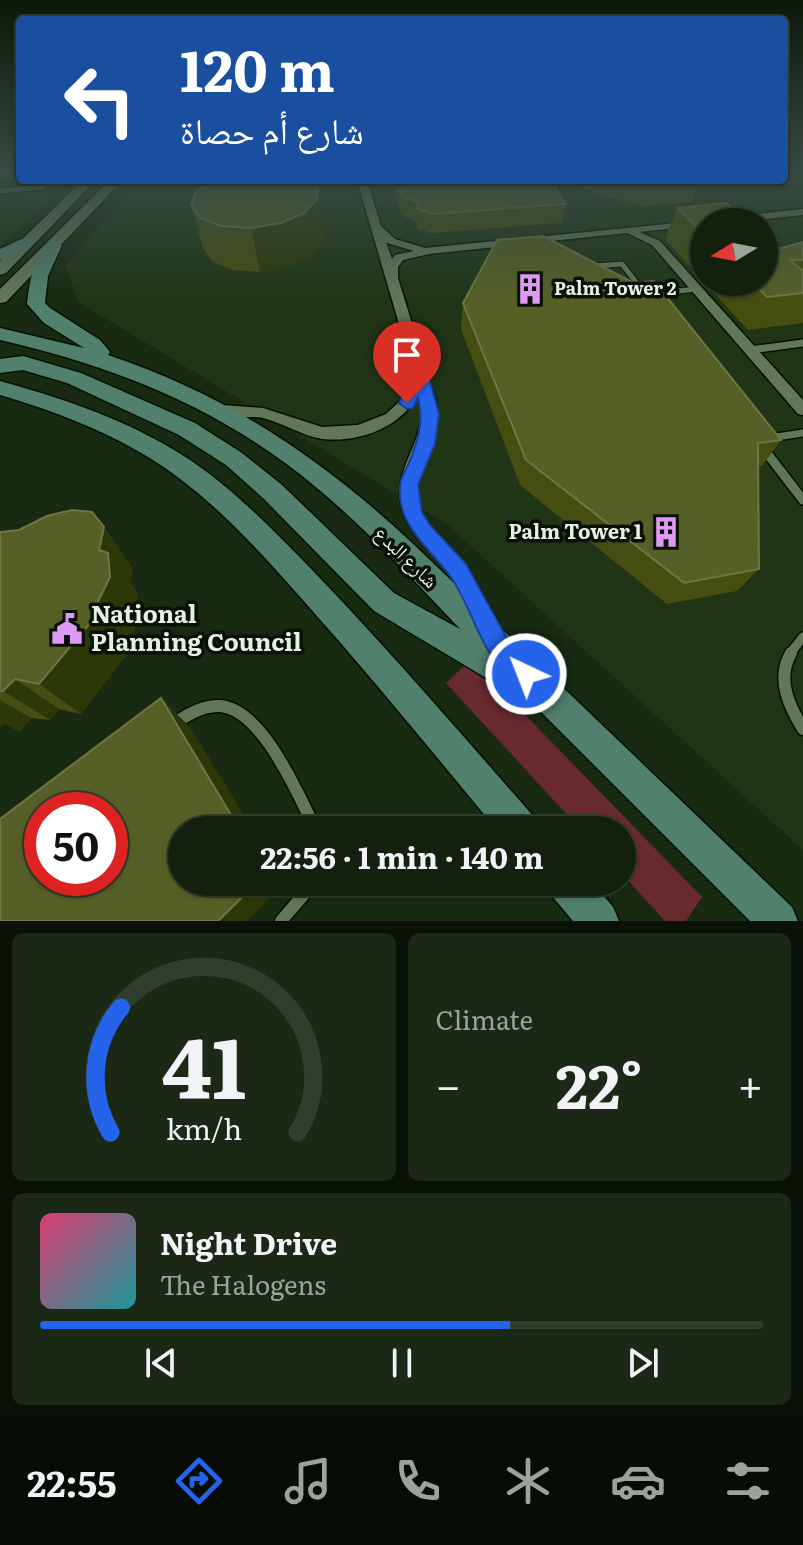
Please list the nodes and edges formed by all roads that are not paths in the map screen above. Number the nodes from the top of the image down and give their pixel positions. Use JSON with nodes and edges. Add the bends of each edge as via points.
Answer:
{"nodes":[{"id":1,"x":54,"y":215,"type":"edge"},
{"id":2,"x":83,"y":215,"type":"edge"},
{"id":3,"x":371,"y":215,"type":"edge"},
{"id":4,"x":690,"y":224,"type":"edge"},
{"id":5,"x":374,"y":225,"type":"junction"},
{"id":6,"x":614,"y":232,"type":"junction"},
{"id":7,"x":28,"y":241,"type":"junction"},
{"id":8,"x":54,"y":245,"type":"junction"},
{"id":9,"x":429,"y":251,"type":"junction"},
{"id":10,"x":0,"y":255,"type":"edge"},
{"id":11,"x":585,"y":265,"type":"edge"},
{"id":12,"x":0,"y":270,"type":"edge"},
{"id":13,"x":690,"y":281,"type":"edge"},
{"id":14,"x":392,"y":284,"type":"junction"},
{"id":15,"x":690,"y":290,"type":"edge"},
{"id":16,"x":646,"y":295,"type":"junction"},
{"id":17,"x":703,"y":296,"type":"edge"},
{"id":18,"x":0,"y":298,"type":"edge"},
{"id":19,"x":655,"y":307,"type":"edge"},
{"id":20,"x":0,"y":334,"type":"edge"},
{"id":21,"x":803,"y":343,"type":"edge"},
{"id":22,"x":750,"y":350,"type":"junction"},
{"id":23,"x":107,"y":360,"type":"junction"},
{"id":24,"x":417,"y":362,"type":"junction"},
{"id":25,"x":0,"y":366,"type":"edge"},
{"id":26,"x":0,"y":388,"type":"edge"},
{"id":27,"x":222,"y":410,"type":"junction"},
{"id":28,"x":803,"y":410,"type":"edge"},
{"id":29,"x":803,"y":433,"type":"edge"},
{"id":30,"x":803,"y":482,"type":"edge"},
{"id":31,"x":791,"y":485,"type":"junction"},
{"id":32,"x":803,"y":500,"type":"edge"},
{"id":33,"x":803,"y":637,"type":"edge"},
{"id":34,"x":501,"y":650,"type":"junction"},
{"id":35,"x":549,"y":697,"type":"junction"},
{"id":36,"x":803,"y":729,"type":"edge"},
{"id":37,"x":158,"y":732,"type":"edge"},
{"id":38,"x":308,"y":816,"type":"edge"},
{"id":39,"x":509,"y":816,"type":"edge"},
{"id":40,"x":303,"y":896,"type":"edge"},
{"id":41,"x":578,"y":896,"type":"edge"},
{"id":42,"x":281,"y":921,"type":"edge"},
{"id":43,"x":599,"y":921,"type":"edge"},
{"id":44,"x":778,"y":921,"type":"edge"}],
"edges":[{"from":1,"to":7,"type":"street"},
{"from":2,"to":8,"type":"street"},
{"from":3,"to":5,"type":"street"},
{"from":4,"to":6,"type":"street"},
{"from":5,"to":9,"type":"street","via":[[391,241]]},
{"from":5,"to":14,"type":"street"},
{"from":6,"to":9,"type":"street"},
{"from":6,"to":13,"type":"street","via":[[656,243]]},
{"from":7,"to":10,"type":"main road"},
{"from":7,"to":12,"type":"street"},
{"from":8,"to":18,"type":"street"},
{"from":8,"to":23,"type":"main road","via":[[39,276],[36,304]]},
{"from":9,"to":14,"type":"street","via":[[399,257],[392,267]]},
{"from":11,"to":16,"type":"lane","via":[[622,264]]},
{"from":14,"to":24,"type":"street"},
{"from":15,"to":16,"type":"lane"},
{"from":16,"to":19,"type":"lane"},
{"from":17,"to":22,"type":"street"},
{"from":20,"to":23,"type":"main road","name":"شارع البدع"},
{"from":21,"to":22,"type":"lane"},
{"from":22,"to":28,"type":"street"},
{"from":23,"to":27,"type":"main road","name":"شارع البدع"},
{"from":24,"to":27,"type":"street","via":[[407,403],[391,418],[360,431],[322,433],[263,413]]},
{"from":24,"to":34,"type":"street","via":[[431,414],[426,444],[409,485],[412,513],[459,570]]},
{"from":25,"to":35,"type":"main road","via":[[23,363],[74,378],[187,429],[273,492],[384,602]]},
{"from":26,"to":39,"type":"main road","via":[[85,414],[163,455],[216,493],[250,522],[359,640]]},
{"from":27,"to":34,"type":"main road","name":"شارع البدع","via":[[338,491]]},
{"from":29,"to":31,"type":"lane","via":[[757,440]]},
{"from":30,"to":31,"type":"lane"},
{"from":31,"to":32,"type":"lane"},
{"from":33,"to":36,"type":"lane","via":[[789,650],[782,683]]},
{"from":34,"to":35,"type":"main road","name":"شارع البدع"},
{"from":35,"to":44,"type":"main road","name":"شارع البدع"},
{"from":37,"to":38,"type":"lane","via":[[207,707],[226,707],[263,735]]},
{"from":40,"to":42,"type":"lane"},
{"from":41,"to":43,"type":"main road"}]}
